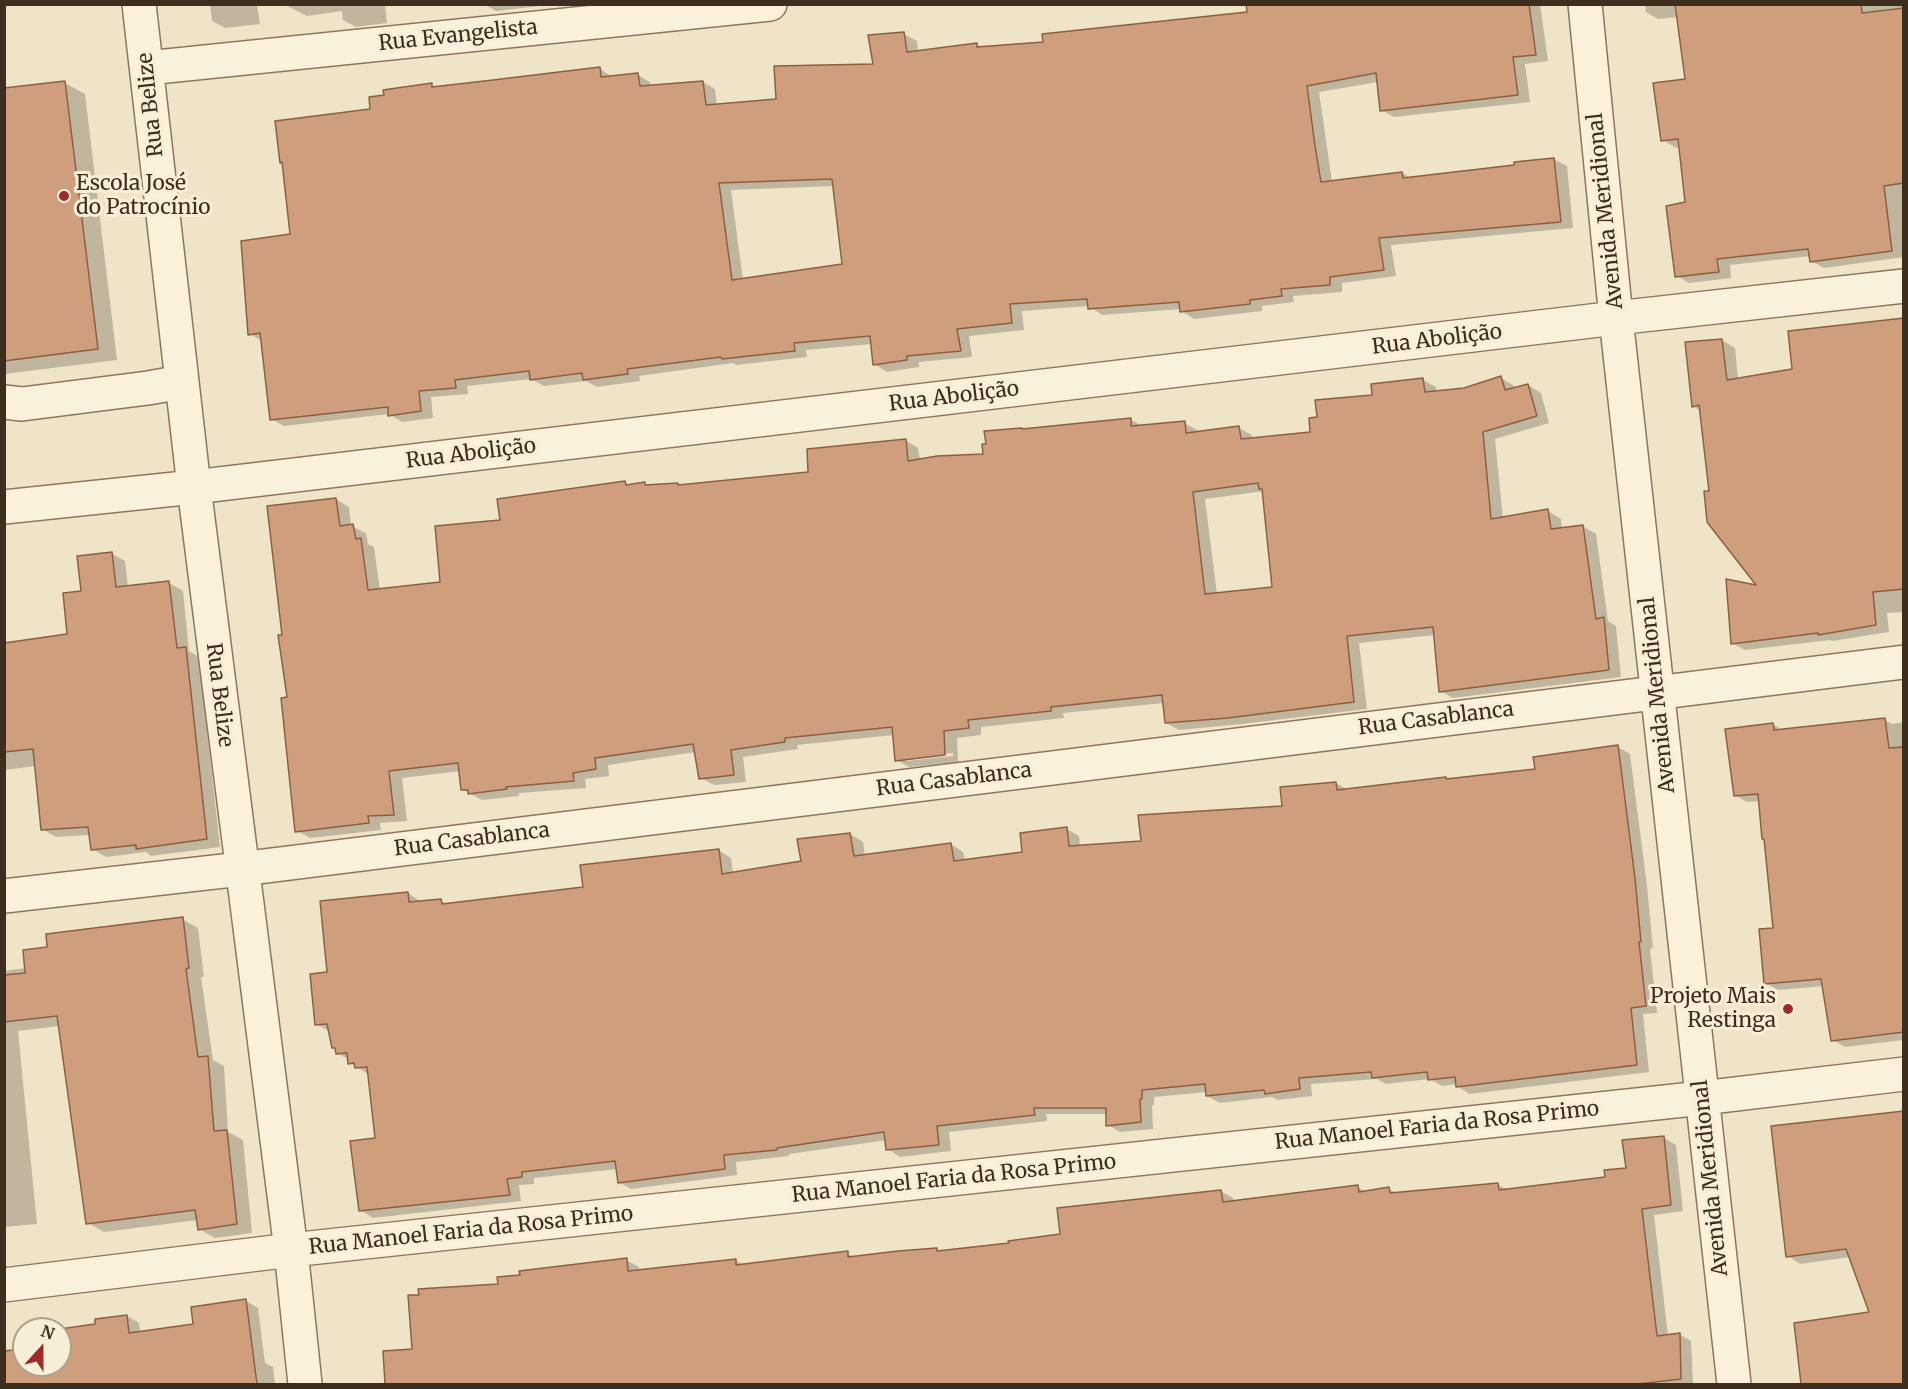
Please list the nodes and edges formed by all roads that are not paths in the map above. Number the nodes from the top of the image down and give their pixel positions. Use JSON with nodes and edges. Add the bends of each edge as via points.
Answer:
{"nodes":[{"id":1,"x":139,"y":4,"type":"edge"},
{"id":2,"x":770,"y":4,"type":"edge"},
{"id":3,"x":1585,"y":4,"type":"edge"},
{"id":4,"x":147,"y":68,"type":"junction"},
{"id":5,"x":1904,"y":286,"type":"edge"},
{"id":6,"x":1616,"y":318,"type":"junction"},
{"id":7,"x":182,"y":382,"type":"junction"},
{"id":8,"x":4,"y":402,"type":"edge"},
{"id":9,"x":194,"y":487,"type":"junction"},
{"id":10,"x":4,"y":507,"type":"edge"},
{"id":11,"x":1904,"y":662,"type":"edge"},
{"id":12,"x":1657,"y":691,"type":"junction"},
{"id":13,"x":241,"y":869,"type":"junction"},
{"id":14,"x":4,"y":896,"type":"edge"},
{"id":15,"x":1904,"y":1074,"type":"edge"},
{"id":16,"x":1702,"y":1098,"type":"junction"},
{"id":17,"x":291,"y":1250,"type":"junction"},
{"id":18,"x":4,"y":1285,"type":"edge"},
{"id":19,"x":305,"y":1384,"type":"edge"},
{"id":20,"x":1734,"y":1384,"type":"edge"}],
"edges":[{"from":1,"to":4,"type":"street","name":"Rua Belize"},
{"from":2,"to":4,"type":"street","name":"Rua Evangelista"},
{"from":3,"to":6,"type":"street","name":"Avenida Meridional"},
{"from":4,"to":7,"type":"street","name":"Rua Belize"},
{"from":5,"to":6,"type":"street","name":"Rua Abolição"},
{"from":6,"to":9,"type":"street","name":"Rua Abolição"},
{"from":6,"to":12,"type":"street","name":"Avenida Meridional"},
{"from":7,"to":8,"type":"street","via":[[22,404]]},
{"from":7,"to":9,"type":"street","name":"Rua Belize"},
{"from":9,"to":10,"type":"street","name":"Rua Abolição"},
{"from":9,"to":13,"type":"street","name":"Rua Belize"},
{"from":11,"to":12,"type":"street","name":"Rua Casablanca"},
{"from":12,"to":13,"type":"street","name":"Rua Casablanca"},
{"from":12,"to":16,"type":"street","name":"Avenida Meridional"},
{"from":13,"to":14,"type":"street","name":"Rua Casablanca"},
{"from":13,"to":17,"type":"street","name":"Rua Belize"},
{"from":15,"to":16,"type":"street","name":"Rua Manoel Faria da Rosa Primo"},
{"from":16,"to":17,"type":"street","name":"Rua Manoel Faria da Rosa Primo"},
{"from":16,"to":20,"type":"street","name":"Avenida Meridional"},
{"from":17,"to":18,"type":"street","name":"Rua Manoel Faria da Rosa Primo"},
{"from":17,"to":19,"type":"street","name":"Rua Belize"}]}
